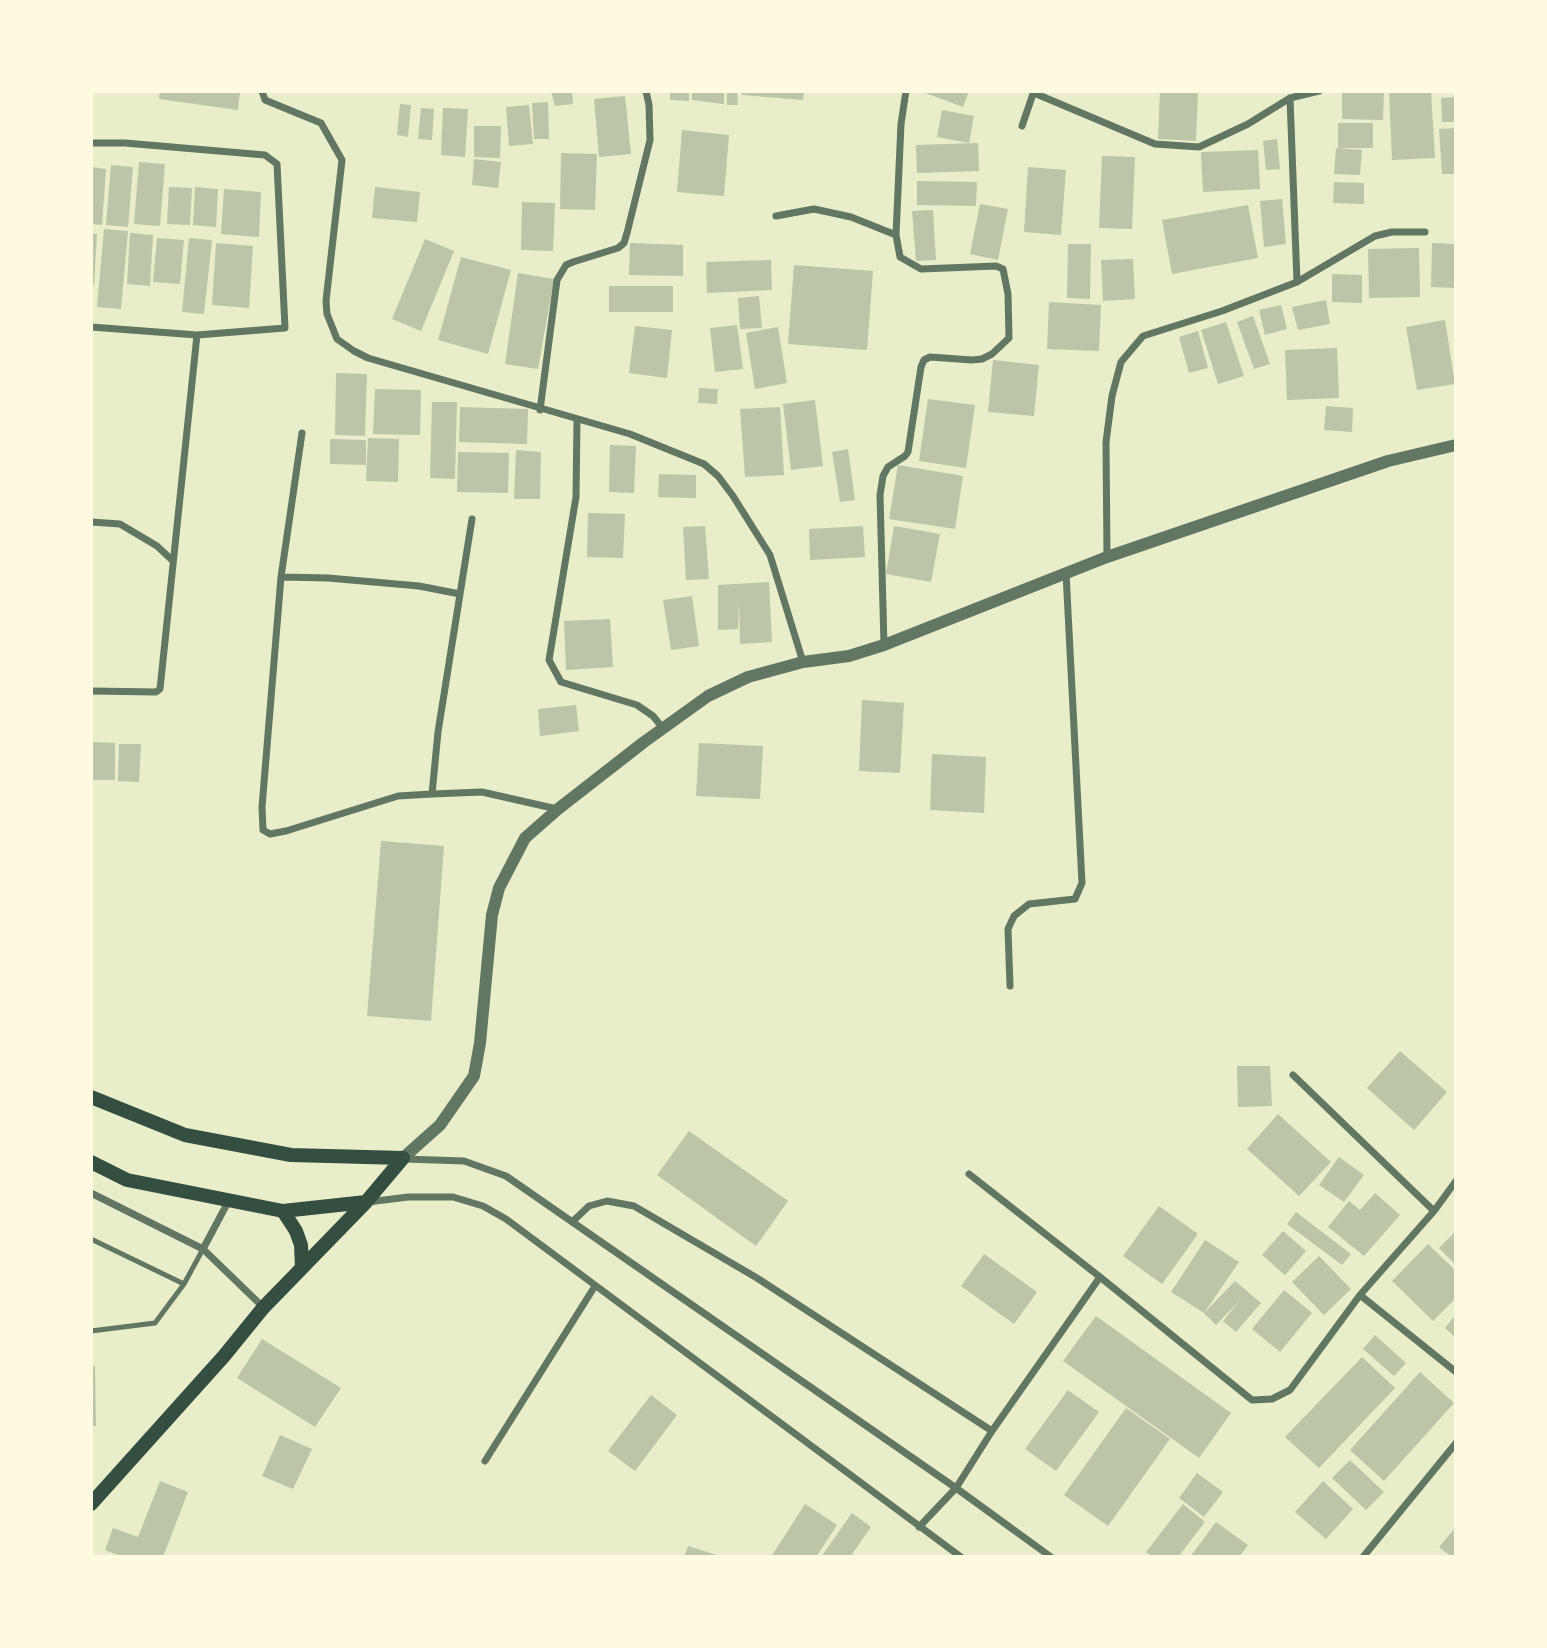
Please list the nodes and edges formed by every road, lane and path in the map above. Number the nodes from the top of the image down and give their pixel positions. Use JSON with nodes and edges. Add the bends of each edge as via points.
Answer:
{"nodes":[{"id":1,"x":262,"y":91,"type":"edge"},
{"id":2,"x":646,"y":91,"type":"edge"},
{"id":3,"x":906,"y":91,"type":"edge"},
{"id":4,"x":1318,"y":91,"type":"edge"},
{"id":5,"x":1034,"y":92,"type":"edge"},
{"id":6,"x":1290,"y":98,"type":"junction"},
{"id":7,"x":1022,"y":125,"type":"dead end"},
{"id":8,"x":91,"y":143,"type":"edge"},
{"id":9,"x":776,"y":216,"type":"dead end"},
{"id":10,"x":1425,"y":232,"type":"dead end"},
{"id":11,"x":896,"y":234,"type":"junction"},
{"id":12,"x":1297,"y":282,"type":"junction"},
{"id":13,"x":91,"y":327,"type":"edge"},
{"id":14,"x":197,"y":335,"type":"junction"},
{"id":15,"x":540,"y":410,"type":"junction"},
{"id":16,"x":578,"y":420,"type":"junction"},
{"id":17,"x":302,"y":433,"type":"dead end"},
{"id":18,"x":1456,"y":445,"type":"edge"},
{"id":19,"x":472,"y":519,"type":"dead end"},
{"id":20,"x":91,"y":522,"type":"edge"},
{"id":21,"x":1107,"y":557,"type":"junction"},
{"id":22,"x":173,"y":561,"type":"junction"},
{"id":23,"x":1066,"y":572,"type":"junction"},
{"id":24,"x":281,"y":577,"type":"junction"},
{"id":25,"x":460,"y":594,"type":"junction"},
{"id":26,"x":884,"y":645,"type":"junction"},
{"id":27,"x":803,"y":662,"type":"junction"},
{"id":28,"x":91,"y":691,"type":"edge"},
{"id":29,"x":662,"y":727,"type":"junction"},
{"id":30,"x":432,"y":794,"type":"junction"},
{"id":31,"x":558,"y":809,"type":"junction"},
{"id":32,"x":1010,"y":986,"type":"dead end"},
{"id":33,"x":1293,"y":1075,"type":"dead end"},
{"id":34,"x":91,"y":1097,"type":"edge"},
{"id":35,"x":403,"y":1158,"type":"junction"},
{"id":36,"x":91,"y":1162,"type":"edge"},
{"id":37,"x":969,"y":1174,"type":"dead end"},
{"id":38,"x":1456,"y":1181,"type":"edge"},
{"id":39,"x":91,"y":1193,"type":"edge"},
{"id":40,"x":228,"y":1202,"type":"junction"},
{"id":41,"x":366,"y":1202,"type":"junction"},
{"id":42,"x":283,"y":1211,"type":"junction"},
{"id":43,"x":1434,"y":1211,"type":"junction"},
{"id":44,"x":572,"y":1222,"type":"junction"},
{"id":45,"x":91,"y":1239,"type":"edge"},
{"id":46,"x":203,"y":1249,"type":"junction"},
{"id":47,"x":302,"y":1268,"type":"junction"},
{"id":48,"x":1100,"y":1277,"type":"junction"},
{"id":49,"x":184,"y":1284,"type":"junction"},
{"id":50,"x":595,"y":1286,"type":"junction"},
{"id":51,"x":1360,"y":1295,"type":"junction"},
{"id":52,"x":263,"y":1308,"type":"junction"},
{"id":53,"x":91,"y":1331,"type":"edge"},
{"id":54,"x":1456,"y":1373,"type":"edge"},
{"id":55,"x":992,"y":1431,"type":"junction"},
{"id":56,"x":1456,"y":1443,"type":"edge"},
{"id":57,"x":485,"y":1461,"type":"dead end"},
{"id":58,"x":956,"y":1488,"type":"junction"},
{"id":59,"x":91,"y":1504,"type":"edge"},
{"id":60,"x":919,"y":1527,"type":"junction"},
{"id":61,"x":961,"y":1557,"type":"edge"},
{"id":62,"x":1051,"y":1557,"type":"edge"},
{"id":63,"x":1363,"y":1557,"type":"edge"}],
"edges":[{"from":1,"to":15,"type":"street","via":[[264,100],[321,123],[342,160],[326,301],[337,339],[368,358]]},
{"from":2,"to":15,"type":"street","via":[[650,140],[624,243],[566,265],[557,280]]},
{"from":3,"to":11,"type":"street"},
{"from":4,"to":6,"type":"street"},
{"from":5,"to":6,"type":"street","via":[[1155,144],[1199,147]]},
{"from":5,"to":7,"type":"street"},
{"from":6,"to":12,"type":"street"},
{"from":8,"to":14,"type":"street","via":[[265,155],[276,164],[285,328]]},
{"from":9,"to":11,"type":"street","via":[[814,209]]},
{"from":10,"to":12,"type":"street","via":[[1375,236]]},
{"from":11,"to":26,"type":"street","via":[[900,257],[921,269],[1003,269],[1009,338],[982,359],[930,357],[921,367],[908,452],[888,467],[880,495]]},
{"from":12,"to":21,"type":"street","via":[[1143,336],[1121,362],[1106,442]]},
{"from":13,"to":14,"type":"street"},
{"from":14,"to":22,"type":"street"},
{"from":15,"to":16,"type":"street"},
{"from":16,"to":27,"type":"street","via":[[687,455],[719,476],[770,555]]},
{"from":16,"to":29,"type":"street","via":[[576,497],[549,660],[561,682],[637,705]]},
{"from":17,"to":24,"type":"street"},
{"from":18,"to":21,"type":"street","via":[[1388,461]]},
{"from":19,"to":25,"type":"street"},
{"from":20,"to":22,"type":"street","via":[[120,524]]},
{"from":21,"to":23,"type":"street"},
{"from":22,"to":28,"type":"street","via":[[160,690]]},
{"from":23,"to":26,"type":"street"},
{"from":23,"to":32,"type":"street","via":[[1082,883],[1075,899],[1029,904],[1014,916],[1008,929]]},
{"from":24,"to":25,"type":"street","via":[[419,586]]},
{"from":24,"to":30,"type":"street","via":[[263,830],[270,834],[286,831],[398,796]]},
{"from":25,"to":30,"type":"street"},
{"from":26,"to":27,"type":"street","via":[[849,656]]},
{"from":27,"to":29,"type":"street","via":[[748,677],[708,696]]},
{"from":29,"to":31,"type":"street"},
{"from":30,"to":31,"type":"street","via":[[482,792]]},
{"from":31,"to":35,"type":"street","via":[[525,838],[499,888],[474,1076],[440,1125]]},
{"from":33,"to":43,"type":"street"},
{"from":34,"to":35,"type":"main road","via":[[185,1135],[291,1155]]},
{"from":35,"to":41,"type":"main road"},
{"from":35,"to":44,"type":"street","via":[[464,1161],[506,1176]]},
{"from":36,"to":40,"type":"main road","via":[[127,1181]]},
{"from":37,"to":48,"type":"street"},
{"from":38,"to":43,"type":"street"},
{"from":39,"to":46,"type":"street"},
{"from":40,"to":42,"type":"main road"},
{"from":40,"to":46,"type":"street"},
{"from":41,"to":42,"type":"main road"},
{"from":41,"to":47,"type":"main road"},
{"from":41,"to":50,"type":"street","via":[[453,1197],[483,1206]]},
{"from":42,"to":47,"type":"main road","via":[[301,1245]]},
{"from":43,"to":51,"type":"street"},
{"from":44,"to":55,"type":"street","via":[[589,1206],[607,1201],[634,1206],[757,1278]]},
{"from":44,"to":58,"type":"street"},
{"from":45,"to":49,"type":"lane"},
{"from":46,"to":49,"type":"lane"},
{"from":46,"to":52,"type":"street"},
{"from":47,"to":52,"type":"main road"},
{"from":48,"to":51,"type":"street","via":[[1252,1399],[1272,1399],[1290,1390]]},
{"from":48,"to":55,"type":"street"},
{"from":49,"to":53,"type":"lane","via":[[155,1323]]},
{"from":50,"to":57,"type":"street"},
{"from":50,"to":60,"type":"street"},
{"from":51,"to":54,"type":"street"},
{"from":52,"to":59,"type":"main road"},
{"from":55,"to":58,"type":"street"},
{"from":56,"to":63,"type":"street"},
{"from":58,"to":60,"type":"street"},
{"from":58,"to":62,"type":"street"},
{"from":60,"to":61,"type":"street"}]}
